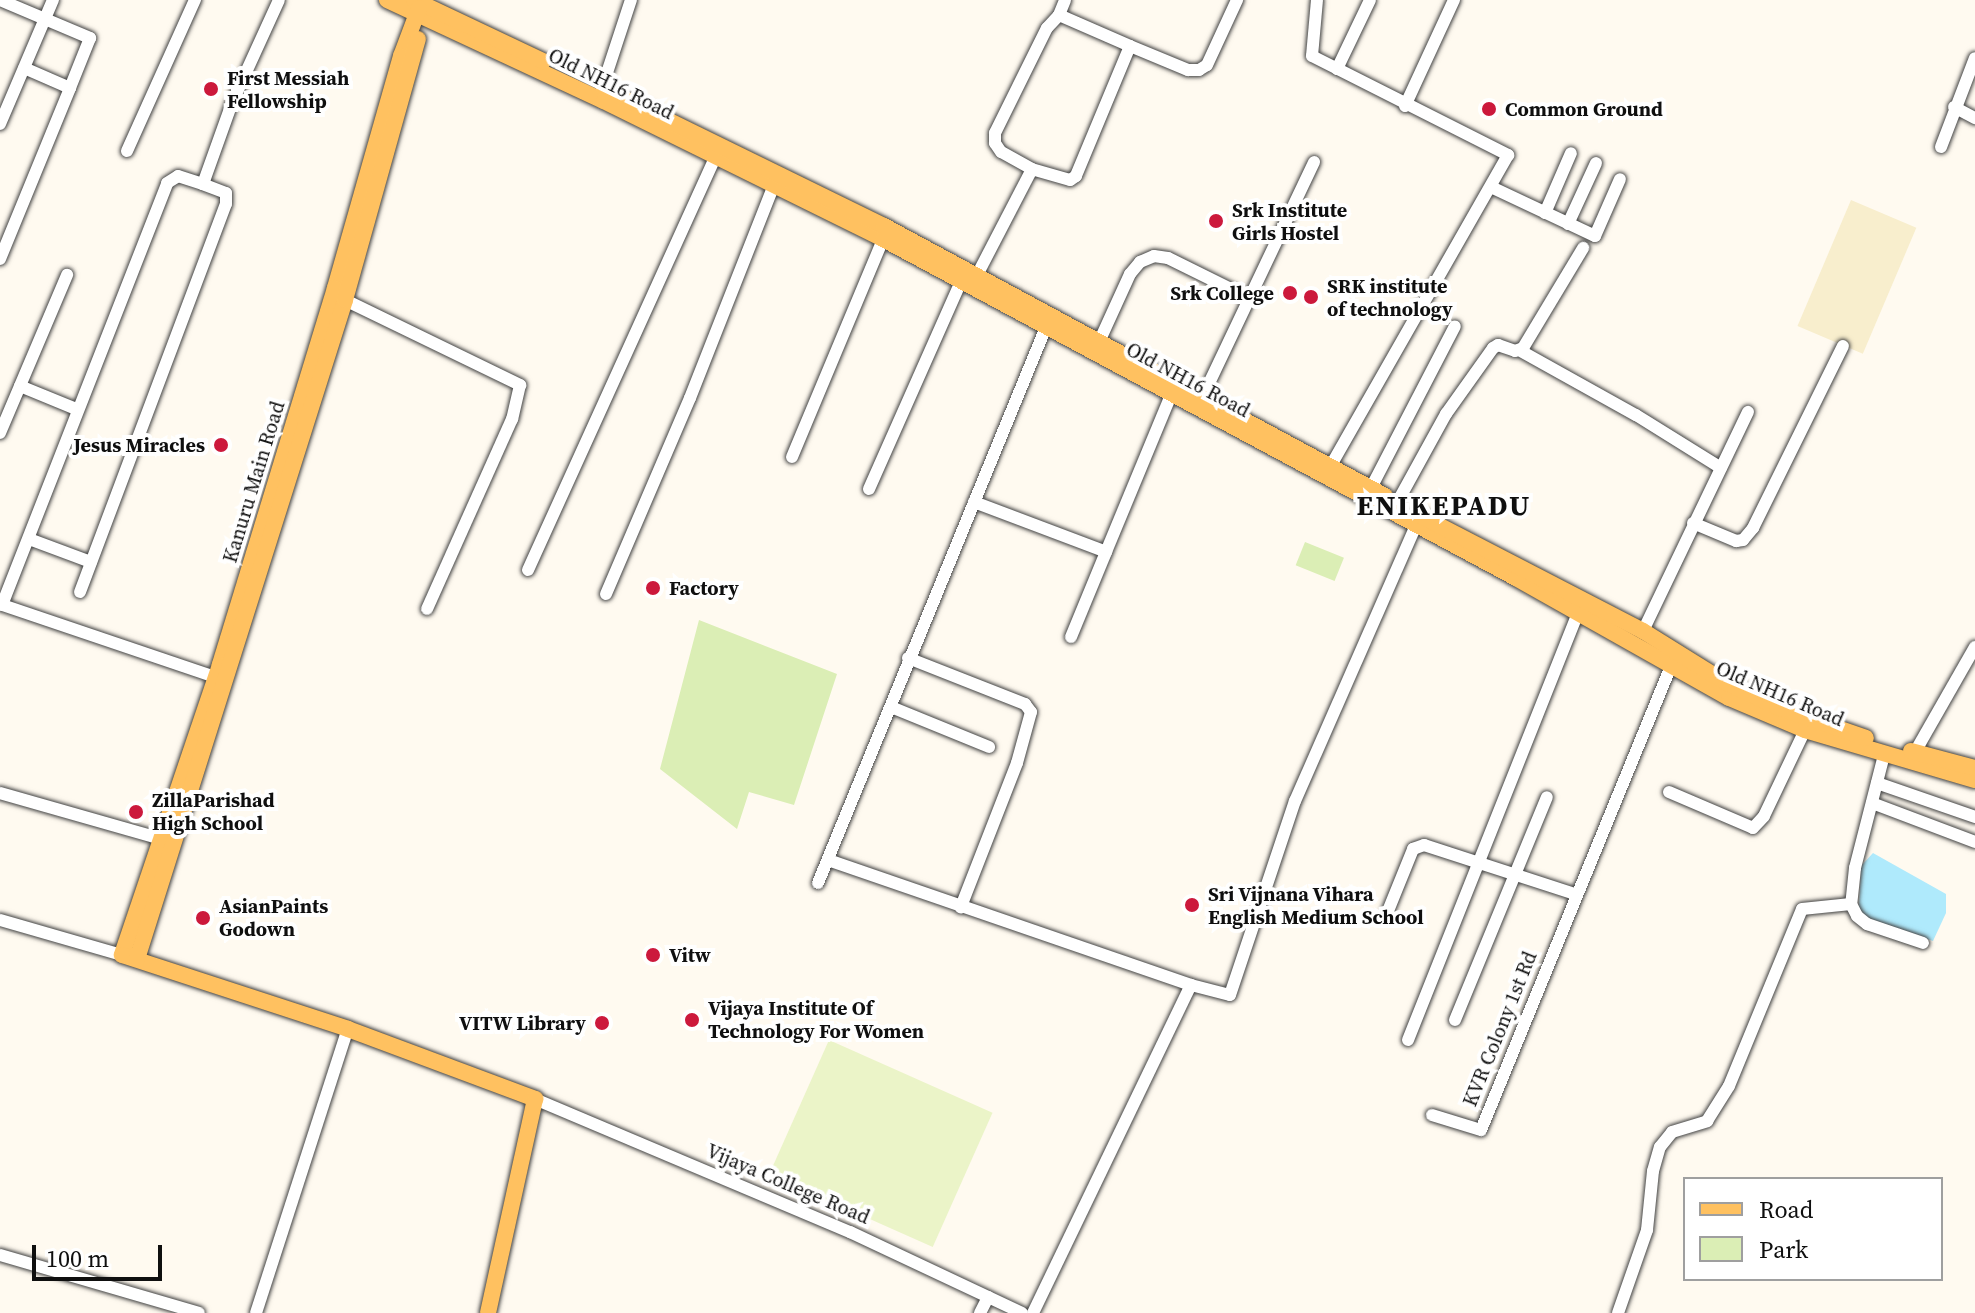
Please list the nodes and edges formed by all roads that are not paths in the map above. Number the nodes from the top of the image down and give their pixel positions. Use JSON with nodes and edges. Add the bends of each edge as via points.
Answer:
{"nodes":[{"id":1,"x":0,"y":0,"type":"edge"},
{"id":2,"x":53,"y":0,"type":"edge"},
{"id":3,"x":195,"y":0,"type":"edge"},
{"id":4,"x":279,"y":0,"type":"edge"},
{"id":5,"x":387,"y":0,"type":"edge"},
{"id":6,"x":631,"y":0,"type":"edge"},
{"id":7,"x":1065,"y":0,"type":"edge"},
{"id":8,"x":1237,"y":0,"type":"edge"},
{"id":9,"x":1317,"y":0,"type":"edge"},
{"id":10,"x":1370,"y":0,"type":"edge"},
{"id":11,"x":1454,"y":0,"type":"edge"},
{"id":12,"x":423,"y":7,"type":"edge"},
{"id":13,"x":1059,"y":15,"type":"junction"},
{"id":14,"x":44,"y":20,"type":"junction"},
{"id":15,"x":1130,"y":46,"type":"junction"},
{"id":16,"x":1975,"y":58,"type":"edge"},
{"id":17,"x":24,"y":68,"type":"junction"},
{"id":18,"x":1337,"y":69,"type":"junction"},
{"id":19,"x":70,"y":88,"type":"junction"},
{"id":20,"x":602,"y":88,"type":"junction"},
{"id":21,"x":1405,"y":106,"type":"junction"},
{"id":22,"x":1954,"y":107,"type":"junction"},
{"id":23,"x":1975,"y":118,"type":"edge"},
{"id":24,"x":0,"y":124,"type":"edge"},
{"id":25,"x":1941,"y":147,"type":"dead end"},
{"id":26,"x":127,"y":151,"type":"dead end"},
{"id":27,"x":1571,"y":153,"type":"dead end"},
{"id":28,"x":715,"y":157,"type":"junction"},
{"id":29,"x":1314,"y":162,"type":"dead end"},
{"id":30,"x":1596,"y":163,"type":"dead end"},
{"id":31,"x":1032,"y":169,"type":"junction"},
{"id":32,"x":1620,"y":179,"type":"dead end"},
{"id":33,"x":203,"y":184,"type":"junction"},
{"id":34,"x":774,"y":185,"type":"junction"},
{"id":35,"x":1491,"y":187,"type":"junction"},
{"id":36,"x":1545,"y":213,"type":"junction"},
{"id":37,"x":1568,"y":224,"type":"junction"},
{"id":38,"x":883,"y":239,"type":"junction"},
{"id":39,"x":1583,"y":248,"type":"dead end"},
{"id":40,"x":0,"y":259,"type":"edge"},
{"id":41,"x":67,"y":275,"type":"dead end"},
{"id":42,"x":970,"y":281,"type":"junction"},
{"id":43,"x":1249,"y":298,"type":"junction"},
{"id":44,"x":345,"y":300,"type":"junction"},
{"id":45,"x":1455,"y":326,"type":"dead end"},
{"id":46,"x":1046,"y":327,"type":"junction"},
{"id":47,"x":1099,"y":342,"type":"junction"},
{"id":48,"x":1843,"y":346,"type":"dead end"},
{"id":49,"x":1519,"y":350,"type":"junction"},
{"id":50,"x":20,"y":386,"type":"junction"},
{"id":51,"x":1171,"y":395,"type":"junction"},
{"id":52,"x":1203,"y":396,"type":"junction"},
{"id":53,"x":76,"y":409,"type":"junction"},
{"id":54,"x":1748,"y":412,"type":"dead end"},
{"id":55,"x":0,"y":433,"type":"edge"},
{"id":56,"x":792,"y":457,"type":"dead end"},
{"id":57,"x":1331,"y":465,"type":"junction"},
{"id":58,"x":1721,"y":468,"type":"junction"},
{"id":59,"x":1371,"y":488,"type":"junction"},
{"id":60,"x":869,"y":489,"type":"dead end"},
{"id":61,"x":974,"y":502,"type":"junction"},
{"id":62,"x":1397,"y":503,"type":"junction"},
{"id":63,"x":1693,"y":523,"type":"junction"},
{"id":64,"x":1416,"y":526,"type":"junction"},
{"id":65,"x":29,"y":539,"type":"junction"},
{"id":66,"x":264,"y":541,"type":"junction"},
{"id":67,"x":1106,"y":552,"type":"junction"},
{"id":68,"x":91,"y":562,"type":"junction"},
{"id":69,"x":528,"y":570,"type":"dead end"},
{"id":70,"x":80,"y":592,"type":"dead end"},
{"id":71,"x":606,"y":594,"type":"dead end"},
{"id":72,"x":1,"y":605,"type":"edge"},
{"id":73,"x":427,"y":609,"type":"dead end"},
{"id":74,"x":1578,"y":613,"type":"junction"},
{"id":75,"x":1643,"y":631,"type":"junction"},
{"id":76,"x":1071,"y":637,"type":"dead end"},
{"id":77,"x":1975,"y":647,"type":"edge"},
{"id":78,"x":908,"y":658,"type":"junction"},
{"id":79,"x":1671,"y":666,"type":"junction"},
{"id":80,"x":215,"y":677,"type":"junction"},
{"id":81,"x":891,"y":707,"type":"junction"},
{"id":82,"x":1805,"y":730,"type":"junction"},
{"id":83,"x":989,"y":747,"type":"dead end"},
{"id":84,"x":1915,"y":752,"type":"junction"},
{"id":85,"x":1884,"y":755,"type":"junction"},
{"id":86,"x":1975,"y":768,"type":"edge"},
{"id":87,"x":191,"y":774,"type":"junction"},
{"id":88,"x":1975,"y":780,"type":"edge"},
{"id":89,"x":1877,"y":783,"type":"junction"},
{"id":90,"x":1669,"y":792,"type":"dead end"},
{"id":91,"x":0,"y":793,"type":"edge"},
{"id":92,"x":1547,"y":797,"type":"dead end"},
{"id":93,"x":1872,"y":803,"type":"junction"},
{"id":94,"x":1975,"y":817,"type":"edge"},
{"id":95,"x":161,"y":839,"type":"junction"},
{"id":96,"x":1975,"y":842,"type":"edge"},
{"id":97,"x":828,"y":860,"type":"junction"},
{"id":98,"x":1478,"y":862,"type":"junction"},
{"id":99,"x":1514,"y":873,"type":"junction"},
{"id":100,"x":818,"y":883,"type":"dead end"},
{"id":101,"x":1575,"y":894,"type":"junction"},
{"id":102,"x":1851,"y":904,"type":"junction"},
{"id":103,"x":961,"y":907,"type":"junction"},
{"id":104,"x":1388,"y":911,"type":"dead end"},
{"id":105,"x":0,"y":920,"type":"edge"},
{"id":106,"x":1923,"y":943,"type":"dead end"},
{"id":107,"x":129,"y":957,"type":"junction"},
{"id":108,"x":1191,"y":985,"type":"junction"},
{"id":109,"x":1455,"y":1020,"type":"dead end"},
{"id":110,"x":348,"y":1029,"type":"junction"},
{"id":111,"x":1408,"y":1040,"type":"dead end"},
{"id":112,"x":535,"y":1099,"type":"junction"},
{"id":113,"x":1432,"y":1115,"type":"dead end"},
{"id":114,"x":0,"y":1255,"type":"edge"},
{"id":115,"x":988,"y":1297,"type":"junction"},
{"id":116,"x":199,"y":1313,"type":"edge"},
{"id":117,"x":256,"y":1313,"type":"edge"},
{"id":118,"x":488,"y":1313,"type":"edge"},
{"id":119,"x":980,"y":1313,"type":"edge"},
{"id":120,"x":1022,"y":1313,"type":"edge"},
{"id":121,"x":1033,"y":1313,"type":"edge"},
{"id":122,"x":1618,"y":1313,"type":"edge"}],
"edges":[{"from":1,"to":14,"type":"street"},
{"from":2,"to":14,"type":"street"},
{"from":3,"to":26,"type":"street"},
{"from":4,"to":33,"type":"street","via":[[232,103]]},
{"from":5,"to":12,"type":"main road","name":"Old NH16 Road"},
{"from":6,"to":20,"type":"street"},
{"from":7,"to":13,"type":"street"},
{"from":8,"to":15,"type":"street","via":[[1207,65],[1199,70]]},
{"from":9,"to":18,"type":"street","via":[[1312,56]]},
{"from":10,"to":18,"type":"street"},
{"from":11,"to":21,"type":"street"},
{"from":12,"to":20,"type":"main road","name":"Old NH16 Road"},
{"from":12,"to":28,"type":"main road","name":"Old NH16 Road"},
{"from":12,"to":44,"type":"main road","name":"Kanuru Main Road"},
{"from":12,"to":66,"type":"main road","name":"Kanuru Main Road"},
{"from":13,"to":15,"type":"street"},
{"from":13,"to":31,"type":"street","via":[[1047,28],[995,133],[1001,152]]},
{"from":14,"to":17,"type":"street"},
{"from":14,"to":19,"type":"street","via":[[91,40]]},
{"from":15,"to":31,"type":"street","via":[[1076,176],[1061,179]]},
{"from":16,"to":22,"type":"street"},
{"from":17,"to":19,"type":"street"},
{"from":17,"to":24,"type":"street"},
{"from":18,"to":21,"type":"street"},
{"from":19,"to":40,"type":"street"},
{"from":20,"to":42,"type":"main road","name":"Old NH16 Road"},
{"from":21,"to":35,"type":"street","via":[[1508,155]]},
{"from":22,"to":23,"type":"street"},
{"from":22,"to":25,"type":"street"},
{"from":27,"to":36,"type":"street"},
{"from":28,"to":34,"type":"main road","name":"Old NH16 Road"},
{"from":28,"to":69,"type":"street"},
{"from":29,"to":43,"type":"street"},
{"from":30,"to":37,"type":"street"},
{"from":31,"to":42,"type":"street"},
{"from":32,"to":37,"type":"street","via":[[1595,236]]},
{"from":33,"to":53,"type":"street","via":[[178,176],[167,183]]},
{"from":33,"to":68,"type":"street","via":[[226,193],[226,204]]},
{"from":34,"to":38,"type":"main road","name":"Old NH16 Road"},
{"from":34,"to":71,"type":"street"},
{"from":35,"to":36,"type":"street"},
{"from":35,"to":57,"type":"street"},
{"from":36,"to":37,"type":"street"},
{"from":38,"to":42,"type":"main road","name":"Old NH16 Road"},
{"from":38,"to":56,"type":"street"},
{"from":39,"to":49,"type":"street"},
{"from":41,"to":50,"type":"street"},
{"from":42,"to":46,"type":"main road","name":"Old NH16 Road"},
{"from":42,"to":47,"type":"main road","name":"Old NH16 Road"},
{"from":42,"to":60,"type":"street"},
{"from":43,"to":47,"type":"street","via":[[1154,256],[1130,274]]},
{"from":43,"to":52,"type":"street"},
{"from":44,"to":66,"type":"main road","name":"Kanuru Main Road"},
{"from":44,"to":73,"type":"street","via":[[520,385],[512,419]]},
{"from":45,"to":59,"type":"street"},
{"from":46,"to":51,"type":"main road","name":"Old NH16 Road"},
{"from":46,"to":61,"type":"street"},
{"from":47,"to":52,"type":"main road","name":"Old NH16 Road"},
{"from":48,"to":63,"type":"street","via":[[1743,540]]},
{"from":49,"to":58,"type":"street"},
{"from":49,"to":62,"type":"street","via":[[1493,348],[1446,414]]},
{"from":50,"to":53,"type":"street"},
{"from":50,"to":55,"type":"street"},
{"from":51,"to":64,"type":"main road","name":"Old NH16 Road"},
{"from":51,"to":67,"type":"street"},
{"from":52,"to":57,"type":"main road","name":"Old NH16 Road"},
{"from":53,"to":65,"type":"street"},
{"from":54,"to":58,"type":"street"},
{"from":57,"to":59,"type":"main road","name":"Old NH16 Road"},
{"from":58,"to":63,"type":"street"},
{"from":59,"to":62,"type":"main road","name":"Old NH16 Road"},
{"from":61,"to":67,"type":"street"},
{"from":61,"to":78,"type":"street"},
{"from":62,"to":75,"type":"main road","name":"Old NH16 Road"},
{"from":63,"to":75,"type":"street"},
{"from":64,"to":74,"type":"main road","name":"Old NH16 Road"},
{"from":64,"to":108,"type":"street","via":[[1295,801],[1235,1000]]},
{"from":65,"to":68,"type":"street"},
{"from":65,"to":72,"type":"street"},
{"from":66,"to":80,"type":"main road","name":"Kanuru Main Road"},
{"from":66,"to":87,"type":"main road","name":"Kanuru Main Road"},
{"from":67,"to":76,"type":"street"},
{"from":68,"to":70,"type":"street"},
{"from":72,"to":80,"type":"street"},
{"from":74,"to":79,"type":"main road","name":"Old NH16 Road"},
{"from":74,"to":98,"type":"street"},
{"from":75,"to":84,"type":"main road","name":"Old NH16 Road","via":[[1777,707]]},
{"from":77,"to":84,"type":"street"},
{"from":78,"to":81,"type":"street"},
{"from":78,"to":103,"type":"street","via":[[1025,704],[1031,712],[1017,763]]},
{"from":79,"to":82,"type":"main road","name":"Old NH16 Road"},
{"from":79,"to":101,"type":"street"},
{"from":80,"to":87,"type":"main road","name":"Kanuru Main Road"},
{"from":81,"to":83,"type":"street"},
{"from":81,"to":97,"type":"street"},
{"from":82,"to":85,"type":"main road","name":"Old NH16 Road"},
{"from":82,"to":90,"type":"street","via":[[1764,816],[1753,828]]},
{"from":84,"to":86,"type":"main road","name":"Old NH16 Road"},
{"from":85,"to":88,"type":"main road","name":"Old NH16 Road"},
{"from":85,"to":89,"type":"street"},
{"from":87,"to":95,"type":"main road","name":"Kanuru Main Road"},
{"from":87,"to":107,"type":"main road","name":"Kanuru Main Road"},
{"from":89,"to":93,"type":"street"},
{"from":89,"to":94,"type":"street"},
{"from":91,"to":95,"type":"street"},
{"from":92,"to":99,"type":"street"},
{"from":93,"to":96,"type":"street"},
{"from":93,"to":102,"type":"street"},
{"from":95,"to":107,"type":"main road","name":"Kanuru Main Road"},
{"from":97,"to":100,"type":"street"},
{"from":97,"to":103,"type":"street"},
{"from":98,"to":99,"type":"street"},
{"from":98,"to":104,"type":"street","via":[[1418,846]]},
{"from":98,"to":111,"type":"street"},
{"from":99,"to":101,"type":"street"},
{"from":99,"to":109,"type":"street"},
{"from":101,"to":113,"type":"street","name":"KVR Colony 1st Rd","via":[[1481,1130]]},
{"from":102,"to":106,"type":"street","via":[[1867,924]]},
{"from":102,"to":122,"type":"street","via":[[1802,909],[1729,1086],[1707,1121],[1672,1132],[1660,1147],[1647,1230]]},
{"from":103,"to":108,"type":"street"},
{"from":105,"to":107,"type":"street"},
{"from":107,"to":110,"type":"main road"},
{"from":108,"to":121,"type":"street"},
{"from":110,"to":112,"type":"main road"},
{"from":110,"to":117,"type":"street"},
{"from":112,"to":115,"type":"street","name":"Vijaya College Road","via":[[850,1232]]},
{"from":112,"to":118,"type":"main road"},
{"from":114,"to":116,"type":"street"},
{"from":115,"to":119,"type":"street"},
{"from":115,"to":120,"type":"street","name":"Vijaya College Road"}]}
